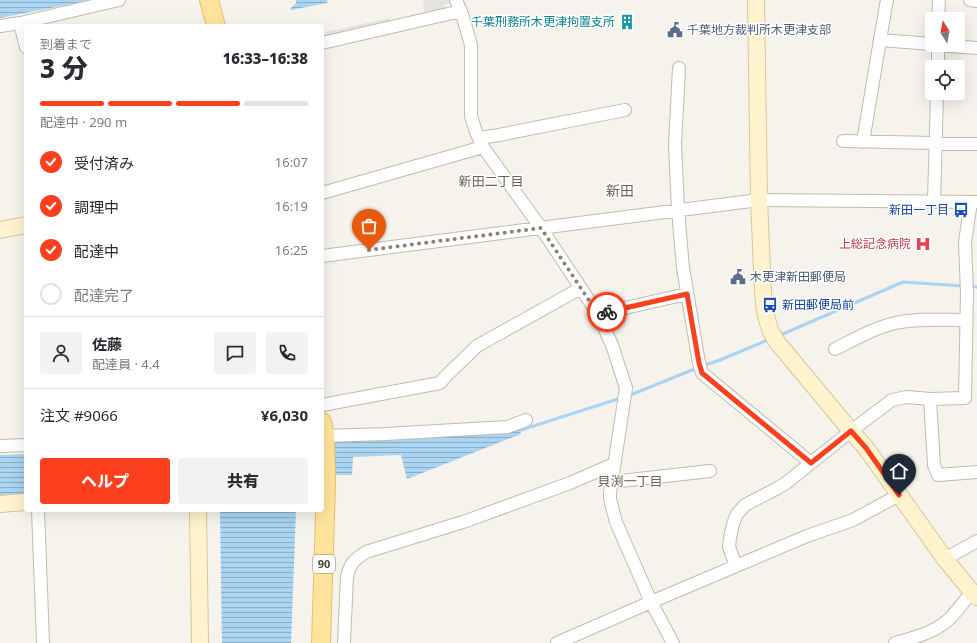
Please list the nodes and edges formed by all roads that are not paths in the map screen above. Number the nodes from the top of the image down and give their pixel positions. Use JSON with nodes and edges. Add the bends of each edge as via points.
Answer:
{"nodes":[{"id":1,"x":119,"y":0,"type":"edge"},
{"id":2,"x":209,"y":0,"type":"edge"},
{"id":3,"x":756,"y":0,"type":"edge"},
{"id":4,"x":887,"y":0,"type":"edge"},
{"id":5,"x":939,"y":0,"type":"edge"},
{"id":6,"x":970,"y":0,"type":"edge"},
{"id":7,"x":977,"y":1,"type":"edge"},
{"id":8,"x":458,"y":5,"type":"edge"},
{"id":9,"x":938,"y":12,"type":"edge"},
{"id":10,"x":20,"y":22,"type":"junction"},
{"id":11,"x":215,"y":24,"type":"edge"},
{"id":12,"x":0,"y":26,"type":"edge"},
{"id":13,"x":24,"y":39,"type":"edge"},
{"id":14,"x":880,"y":40,"type":"junction"},
{"id":15,"x":324,"y":42,"type":"edge"},
{"id":16,"x":925,"y":43,"type":"edge"},
{"id":17,"x":965,"y":47,"type":"edge"},
{"id":18,"x":977,"y":48,"type":"edge"},
{"id":19,"x":679,"y":68,"type":"dead end"},
{"id":20,"x":937,"y":100,"type":"edge"},
{"id":21,"x":625,"y":110,"type":"dead end"},
{"id":22,"x":843,"y":141,"type":"dead end"},
{"id":23,"x":863,"y":142,"type":"junction"},
{"id":24,"x":481,"y":143,"type":"junction"},
{"id":25,"x":936,"y":144,"type":"junction"},
{"id":26,"x":977,"y":144,"type":"edge"},
{"id":27,"x":324,"y":192,"type":"edge"},
{"id":28,"x":759,"y":200,"type":"junction"},
{"id":29,"x":934,"y":202,"type":"junction"},
{"id":30,"x":974,"y":202,"type":"edge"},
{"id":31,"x":678,"y":210,"type":"junction"},
{"id":32,"x":24,"y":225,"type":"edge"},
{"id":33,"x":541,"y":228,"type":"junction"},
{"id":34,"x":0,"y":230,"type":"edge"},
{"id":35,"x":324,"y":256,"type":"edge"},
{"id":36,"x":581,"y":288,"type":"junction"},
{"id":37,"x":687,"y":294,"type":"junction"},
{"id":38,"x":972,"y":294,"type":"edge"},
{"id":39,"x":598,"y":314,"type":"junction"},
{"id":40,"x":966,"y":320,"type":"junction"},
{"id":41,"x":835,"y":349,"type":"dead end"},
{"id":42,"x":930,"y":399,"type":"junction"},
{"id":43,"x":324,"y":405,"type":"edge"},
{"id":44,"x":526,"y":420,"type":"dead end"},
{"id":45,"x":324,"y":431,"type":"edge"},
{"id":46,"x":851,"y":431,"type":"junction"},
{"id":47,"x":24,"y":445,"type":"edge"},
{"id":48,"x":0,"y":446,"type":"edge"},
{"id":49,"x":324,"y":449,"type":"edge"},
{"id":50,"x":811,"y":463,"type":"junction"},
{"id":51,"x":614,"y":464,"type":"junction"},
{"id":52,"x":710,"y":471,"type":"dead end"},
{"id":53,"x":977,"y":472,"type":"edge"},
{"id":54,"x":612,"y":482,"type":"junction"},
{"id":55,"x":899,"y":495,"type":"junction"},
{"id":56,"x":24,"y":502,"type":"edge"},
{"id":57,"x":0,"y":504,"type":"edge"},
{"id":58,"x":38,"y":512,"type":"edge"},
{"id":59,"x":198,"y":512,"type":"edge"},
{"id":60,"x":977,"y":541,"type":"edge"},
{"id":61,"x":945,"y":558,"type":"junction"},
{"id":62,"x":736,"y":566,"type":"junction"},
{"id":63,"x":974,"y":595,"type":"edge"},
{"id":64,"x":651,"y":602,"type":"junction"},
{"id":65,"x":43,"y":643,"type":"edge"},
{"id":66,"x":200,"y":643,"type":"edge"},
{"id":67,"x":321,"y":643,"type":"edge"},
{"id":68,"x":344,"y":643,"type":"edge"},
{"id":69,"x":557,"y":643,"type":"edge"},
{"id":70,"x":673,"y":643,"type":"edge"},
{"id":71,"x":895,"y":643,"type":"edge"}],
"edges":[{"from":1,"to":10,"type":"street"},
{"from":2,"to":11,"type":"main road"},
{"from":3,"to":28,"type":"street"},
{"from":4,"to":14,"type":"street"},
{"from":5,"to":9,"type":"street"},
{"from":6,"to":7,"type":"street"},
{"from":8,"to":15,"type":"street"},
{"from":8,"to":24,"type":"street","via":[[470,45],[471,116]]},
{"from":10,"to":12,"type":"street"},
{"from":10,"to":13,"type":"street"},
{"from":14,"to":16,"type":"street"},
{"from":14,"to":23,"type":"street"},
{"from":17,"to":18,"type":"street"},
{"from":19,"to":31,"type":"street","via":[[675,144]]},
{"from":20,"to":25,"type":"street"},
{"from":21,"to":24,"type":"street","via":[[499,135]]},
{"from":22,"to":23,"type":"street"},
{"from":23,"to":25,"type":"street"},
{"from":24,"to":27,"type":"street"},
{"from":24,"to":33,"type":"street"},
{"from":25,"to":26,"type":"street"},
{"from":25,"to":29,"type":"street"},
{"from":28,"to":29,"type":"street"},
{"from":28,"to":31,"type":"street"},
{"from":28,"to":46,"type":"street","via":[[765,311],[774,337]]},
{"from":29,"to":30,"type":"street"},
{"from":30,"to":38,"type":"street","via":[[965,242],[966,278]]},
{"from":31,"to":33,"type":"street"},
{"from":31,"to":37,"type":"street"},
{"from":32,"to":34,"type":"street"},
{"from":33,"to":35,"type":"street"},
{"from":33,"to":36,"type":"street"},
{"from":36,"to":39,"type":"street"},
{"from":36,"to":43,"type":"street","via":[[477,346],[440,383]]},
{"from":37,"to":39,"type":"street"},
{"from":37,"to":50,"type":"street","via":[[701,368]]},
{"from":38,"to":40,"type":"street"},
{"from":39,"to":51,"type":"street","via":[[612,345],[626,388]]},
{"from":40,"to":41,"type":"street","via":[[917,320],[895,323]]},
{"from":40,"to":42,"type":"street","via":[[965,398]]},
{"from":42,"to":46,"type":"street","via":[[907,397],[892,400]]},
{"from":42,"to":53,"type":"street","via":[[934,465],[938,475]]},
{"from":44,"to":45,"type":"street","via":[[507,427],[385,434]]},
{"from":46,"to":50,"type":"street"},
{"from":46,"to":55,"type":"street"},
{"from":47,"to":48,"type":"street"},
{"from":49,"to":67,"type":"main road","number":"90","via":[[326,484]]},
{"from":50,"to":62,"type":"street","via":[[786,483],[744,505],[737,514],[729,547]]},
{"from":51,"to":54,"type":"street"},
{"from":51,"to":68,"type":"street","via":[[570,484],[466,521],[366,552],[349,568]]},
{"from":52,"to":54,"type":"street"},
{"from":54,"to":64,"type":"street","via":[[610,499],[616,522]]},
{"from":55,"to":61,"type":"street"},
{"from":55,"to":62,"type":"street","via":[[853,520]]},
{"from":56,"to":57,"type":"street"},
{"from":58,"to":65,"type":"street"},
{"from":59,"to":66,"type":"street"},
{"from":60,"to":61,"type":"street"},
{"from":61,"to":63,"type":"street"},
{"from":62,"to":64,"type":"street"},
{"from":63,"to":71,"type":"street","via":[[934,630]]},
{"from":64,"to":69,"type":"street"},
{"from":64,"to":70,"type":"street"}]}
